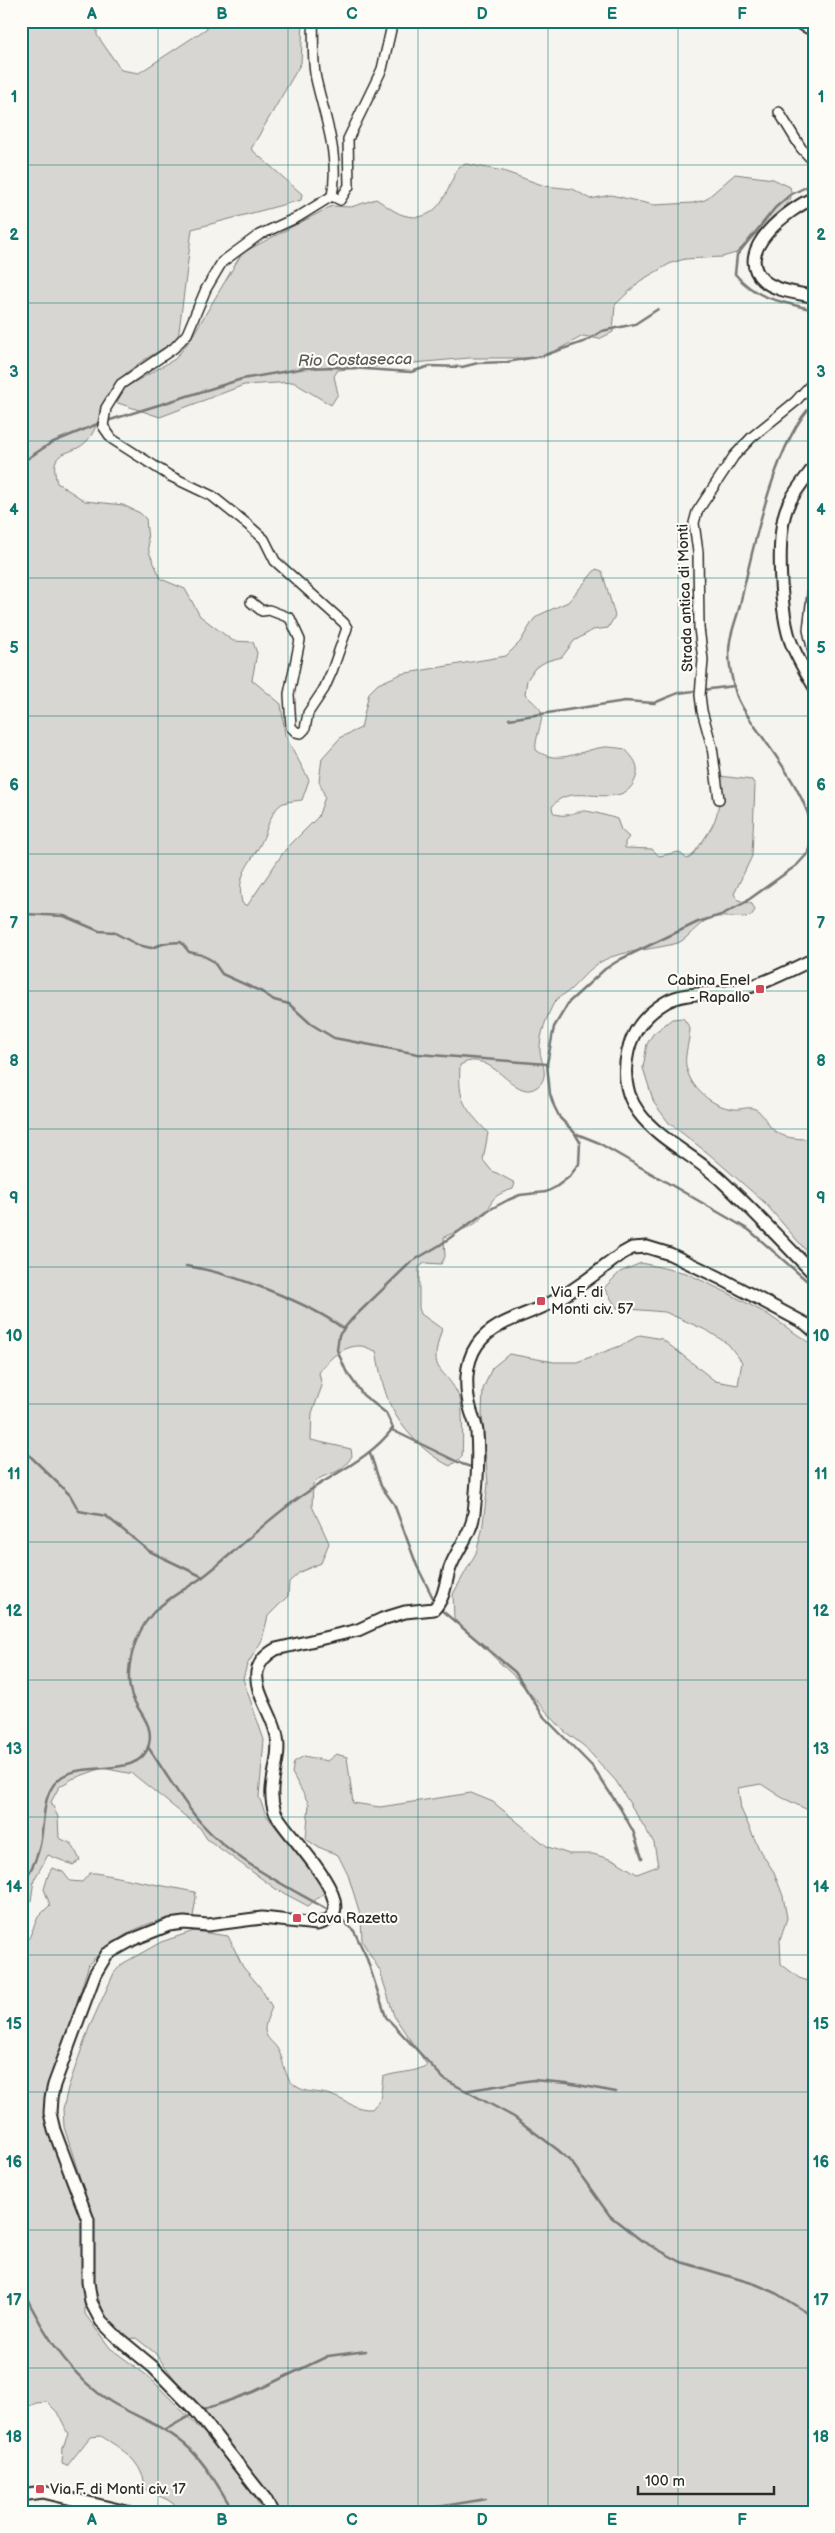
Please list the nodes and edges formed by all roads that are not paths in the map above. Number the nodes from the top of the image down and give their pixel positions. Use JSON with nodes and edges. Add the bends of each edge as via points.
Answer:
{"nodes":[{"id":1,"x":313,"y":21,"type":"edge"},
{"id":2,"x":393,"y":21,"type":"edge"},
{"id":3,"x":800,"y":21,"type":"edge"},
{"id":4,"x":814,"y":28,"type":"edge"},
{"id":5,"x":779,"y":112,"type":"dead end"},
{"id":6,"x":814,"y":162,"type":"edge"},
{"id":7,"x":332,"y":196,"type":"junction"},
{"id":8,"x":814,"y":198,"type":"edge"},
{"id":9,"x":814,"y":297,"type":"edge"},
{"id":10,"x":814,"y":381,"type":"edge"},
{"id":11,"x":814,"y":467,"type":"edge"},
{"id":12,"x":814,"y":579,"type":"edge"},
{"id":13,"x":252,"y":602,"type":"dead end"},
{"id":14,"x":814,"y":656,"type":"edge"},
{"id":15,"x":813,"y":684,"type":"edge"},
{"id":16,"x":719,"y":799,"type":"dead end"},
{"id":17,"x":814,"y":959,"type":"edge"},
{"id":18,"x":814,"y":1274,"type":"edge"},
{"id":19,"x":814,"y":1331,"type":"edge"},
{"id":20,"x":21,"y":2495,"type":"edge"},
{"id":21,"x":127,"y":2512,"type":"edge"},
{"id":22,"x":272,"y":2512,"type":"edge"}],
"edges":[{"from":1,"to":7,"type":"street","via":[[316,77],[330,124],[336,178]]},
{"from":2,"to":7,"type":"street","via":[[382,69],[348,139],[349,186],[342,198]]},
{"from":3,"to":4,"type":"highway"},
{"from":5,"to":6,"type":"street","via":[[800,148]]},
{"from":7,"to":13,"type":"street","via":[[298,217],[259,235],[222,262],[206,289],[187,334],[174,348],[121,384],[103,417],[103,426],[112,439],[170,476],[212,496],[247,524],[264,540],[275,560],[344,623],[347,628],[344,641],[301,733],[291,727],[289,694],[300,640],[290,618],[262,610]]},
{"from":8,"to":9,"type":"street","via":[[784,216],[762,239],[754,260],[756,271],[768,284]]},
{"from":10,"to":16,"type":"street","name":"Strada antica di Monti","via":[[734,456],[697,512],[694,523],[703,660],[700,695]]},
{"from":11,"to":15,"type":"street","via":[[788,504],[781,525],[779,550],[791,644]]},
{"from":12,"to":14,"type":"street","via":[[808,630]]},
{"from":17,"to":18,"type":"street","via":[[760,983],[732,991],[696,994],[667,1001],[645,1016],[635,1031],[624,1082],[632,1103],[648,1125],[722,1180]]},
{"from":19,"to":22,"type":"street","via":[[670,1254],[632,1248],[557,1300],[495,1328],[484,1337],[476,1346],[466,1380],[478,1446],[474,1514],[472,1526],[451,1567],[441,1603],[434,1610],[405,1612],[358,1630],[276,1649],[267,1654],[257,1671],[257,1682],[277,1737],[271,1787],[275,1814],[325,1878],[335,1902],[331,1917],[317,1924],[262,1918],[208,1925],[170,1925],[107,1954],[95,1974],[54,2084],[50,2113],[88,2220],[91,2302],[101,2321],[196,2411]]},
{"from":20,"to":21,"type":"street","via":[[43,2492]]}]}
